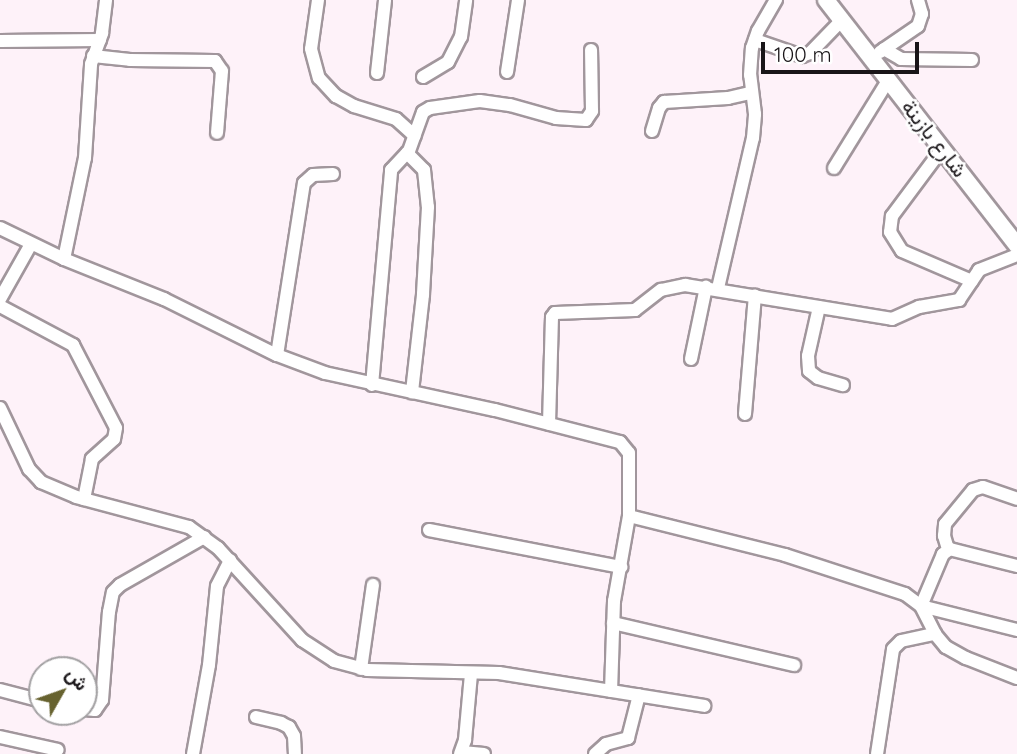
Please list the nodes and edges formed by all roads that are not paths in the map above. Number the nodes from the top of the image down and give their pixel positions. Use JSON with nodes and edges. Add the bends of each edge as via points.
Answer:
{"nodes":[{"id":1,"x":106,"y":0,"type":"edge"},
{"id":2,"x":318,"y":0,"type":"edge"},
{"id":3,"x":385,"y":0,"type":"edge"},
{"id":4,"x":466,"y":0,"type":"edge"},
{"id":5,"x":518,"y":0,"type":"edge"},
{"id":6,"x":776,"y":0,"type":"edge"},
{"id":7,"x":918,"y":0,"type":"edge"},
{"id":8,"x":827,"y":1,"type":"edge"},
{"id":9,"x":841,"y":21,"type":"junction"},
{"id":10,"x":100,"y":40,"type":"junction"},
{"id":11,"x":754,"y":40,"type":"junction"},
{"id":12,"x":0,"y":41,"type":"edge"},
{"id":13,"x":591,"y":50,"type":"dead end"},
{"id":14,"x":877,"y":53,"type":"junction"},
{"id":15,"x":93,"y":56,"type":"junction"},
{"id":16,"x":972,"y":60,"type":"dead end"},
{"id":17,"x":507,"y":72,"type":"dead end"},
{"id":18,"x":377,"y":73,"type":"dead end"},
{"id":19,"x":423,"y":77,"type":"dead end"},
{"id":20,"x":889,"y":79,"type":"junction"},
{"id":21,"x":750,"y":93,"type":"junction"},
{"id":22,"x":652,"y":131,"type":"dead end"},
{"id":23,"x":217,"y":133,"type":"dead end"},
{"id":24,"x":415,"y":136,"type":"junction"},
{"id":25,"x":942,"y":149,"type":"junction"},
{"id":26,"x":407,"y":153,"type":"junction"},
{"id":27,"x":834,"y":168,"type":"dead end"},
{"id":28,"x":332,"y":174,"type":"dead end"},
{"id":29,"x":0,"y":228,"type":"edge"},
{"id":30,"x":31,"y":244,"type":"junction"},
{"id":31,"x":1017,"y":245,"type":"edge"},
{"id":32,"x":1017,"y":255,"type":"edge"},
{"id":33,"x":64,"y":259,"type":"junction"},
{"id":34,"x":972,"y":281,"type":"junction"},
{"id":35,"x":712,"y":287,"type":"junction"},
{"id":36,"x":754,"y":295,"type":"junction"},
{"id":37,"x":0,"y":299,"type":"edge"},
{"id":38,"x":0,"y":306,"type":"edge"},
{"id":39,"x":819,"y":307,"type":"junction"},
{"id":40,"x":277,"y":355,"type":"junction"},
{"id":41,"x":691,"y":359,"type":"dead end"},
{"id":42,"x":843,"y":384,"type":"dead end"},
{"id":43,"x":372,"y":385,"type":"junction"},
{"id":44,"x":412,"y":392,"type":"junction"},
{"id":45,"x":0,"y":408,"type":"edge"},
{"id":46,"x":745,"y":414,"type":"dead end"},
{"id":47,"x":549,"y":424,"type":"junction"},
{"id":48,"x":84,"y":499,"type":"junction"},
{"id":49,"x":1017,"y":499,"type":"edge"},
{"id":50,"x":629,"y":516,"type":"junction"},
{"id":51,"x":429,"y":530,"type":"dead end"},
{"id":52,"x":204,"y":537,"type":"junction"},
{"id":53,"x":948,"y":549,"type":"junction"},
{"id":54,"x":230,"y":560,"type":"junction"},
{"id":55,"x":1017,"y":566,"type":"edge"},
{"id":56,"x":621,"y":568,"type":"junction"},
{"id":57,"x":373,"y":585,"type":"dead end"},
{"id":58,"x":921,"y":606,"type":"junction"},
{"id":59,"x":613,"y":623,"type":"junction"},
{"id":60,"x":1017,"y":630,"type":"edge"},
{"id":61,"x":935,"y":634,"type":"junction"},
{"id":62,"x":794,"y":665,"type":"dead end"},
{"id":63,"x":361,"y":669,"type":"junction"},
{"id":64,"x":471,"y":674,"type":"junction"},
{"id":65,"x":1017,"y":678,"type":"edge"},
{"id":66,"x":0,"y":690,"type":"edge"},
{"id":67,"x":611,"y":691,"type":"junction"},
{"id":68,"x":639,"y":695,"type":"junction"},
{"id":69,"x":28,"y":697,"type":"edge"},
{"id":70,"x":98,"y":706,"type":"edge"},
{"id":71,"x":704,"y":706,"type":"dead end"},
{"id":72,"x":256,"y":717,"type":"dead end"},
{"id":73,"x":0,"y":737,"type":"edge"},
{"id":74,"x":58,"y":750,"type":"dead end"},
{"id":75,"x":461,"y":753,"type":"edge"},
{"id":76,"x":192,"y":754,"type":"edge"},
{"id":77,"x":295,"y":754,"type":"edge"},
{"id":78,"x":484,"y":754,"type":"edge"},
{"id":79,"x":595,"y":754,"type":"edge"},
{"id":80,"x":877,"y":754,"type":"edge"}],
"edges":[{"from":1,"to":10,"type":"street"},
{"from":2,"to":24,"type":"street","via":[[311,49],[319,78],[336,96],[396,119]]},
{"from":3,"to":18,"type":"street"},
{"from":4,"to":19,"type":"street","via":[[461,37],[448,62]]},
{"from":5,"to":17,"type":"street"},
{"from":6,"to":11,"type":"street"},
{"from":7,"to":14,"type":"street","via":[[922,14],[918,26]]},
{"from":8,"to":9,"type":"street","name":"شارع بازينة"},
{"from":9,"to":11,"type":"street","via":[[802,56]]},
{"from":9,"to":14,"type":"street","name":"شارع بازينة"},
{"from":10,"to":12,"type":"street"},
{"from":10,"to":15,"type":"street"},
{"from":11,"to":21,"type":"street"},
{"from":13,"to":24,"type":"street","via":[[592,111],[586,120],[564,120],[510,105],[475,102],[425,110]]},
{"from":14,"to":16,"type":"street","via":[[901,59]]},
{"from":14,"to":20,"type":"street","name":"شارع بازينة"},
{"from":15,"to":23,"type":"street","via":[[215,61],[222,71]]},
{"from":15,"to":33,"type":"street","via":[[88,138]]},
{"from":20,"to":25,"type":"street","name":"شارع بازينة"},
{"from":20,"to":27,"type":"street"},
{"from":21,"to":22,"type":"street","via":[[664,102]]},
{"from":21,"to":35,"type":"street","via":[[755,114],[753,138]]},
{"from":24,"to":26,"type":"street"},
{"from":25,"to":31,"type":"street","name":"شارع بازينة"},
{"from":25,"to":34,"type":"street","via":[[897,208],[890,232],[902,251]]},
{"from":26,"to":43,"type":"street","via":[[393,166],[390,176]]},
{"from":26,"to":44,"type":"street","via":[[424,170],[428,207]]},
{"from":28,"to":40,"type":"street","via":[[313,175],[304,183]]},
{"from":29,"to":30,"type":"street"},
{"from":30,"to":33,"type":"street"},
{"from":30,"to":37,"type":"street"},
{"from":32,"to":34,"type":"street","via":[[979,270]]},
{"from":33,"to":40,"type":"street","via":[[164,299]]},
{"from":34,"to":39,"type":"street","via":[[959,300],[919,307],[892,319]]},
{"from":35,"to":36,"type":"street"},
{"from":35,"to":41,"type":"street"},
{"from":35,"to":47,"type":"street","via":[[668,287],[635,310],[555,313]]},
{"from":36,"to":39,"type":"street"},
{"from":36,"to":46,"type":"street"},
{"from":38,"to":48,"type":"street","via":[[73,345],[116,428],[114,439],[92,459]]},
{"from":39,"to":42,"type":"street","via":[[809,371]]},
{"from":40,"to":43,"type":"street"},
{"from":43,"to":44,"type":"street"},
{"from":44,"to":47,"type":"street"},
{"from":45,"to":48,"type":"street","via":[[34,477]]},
{"from":47,"to":50,"type":"street","via":[[626,447]]},
{"from":48,"to":52,"type":"street","via":[[174,521]]},
{"from":49,"to":53,"type":"street","via":[[983,486],[973,490],[945,524]]},
{"from":50,"to":56,"type":"street"},
{"from":50,"to":58,"type":"street","via":[[785,555],[905,594]]},
{"from":51,"to":56,"type":"street"},
{"from":52,"to":54,"type":"street"},
{"from":52,"to":70,"type":"street","via":[[113,592]]},
{"from":53,"to":55,"type":"street"},
{"from":53,"to":58,"type":"street"},
{"from":54,"to":63,"type":"street","via":[[302,640],[334,661]]},
{"from":54,"to":76,"type":"street","via":[[217,586],[209,665]]},
{"from":56,"to":59,"type":"street"},
{"from":57,"to":63,"type":"street"},
{"from":58,"to":60,"type":"street"},
{"from":58,"to":61,"type":"street"},
{"from":59,"to":62,"type":"street"},
{"from":59,"to":67,"type":"street"},
{"from":61,"to":65,"type":"street","via":[[958,655]]},
{"from":61,"to":80,"type":"street","via":[[901,640],[893,649]]},
{"from":63,"to":64,"type":"street"},
{"from":64,"to":67,"type":"street","via":[[499,673]]},
{"from":64,"to":75,"type":"street"},
{"from":66,"to":69,"type":"street"},
{"from":67,"to":68,"type":"street"},
{"from":68,"to":71,"type":"street"},
{"from":68,"to":79,"type":"street","via":[[628,738],[606,744]]},
{"from":72,"to":77,"type":"street","via":[[289,727]]},
{"from":73,"to":74,"type":"street"},
{"from":75,"to":78,"type":"street"}]}
